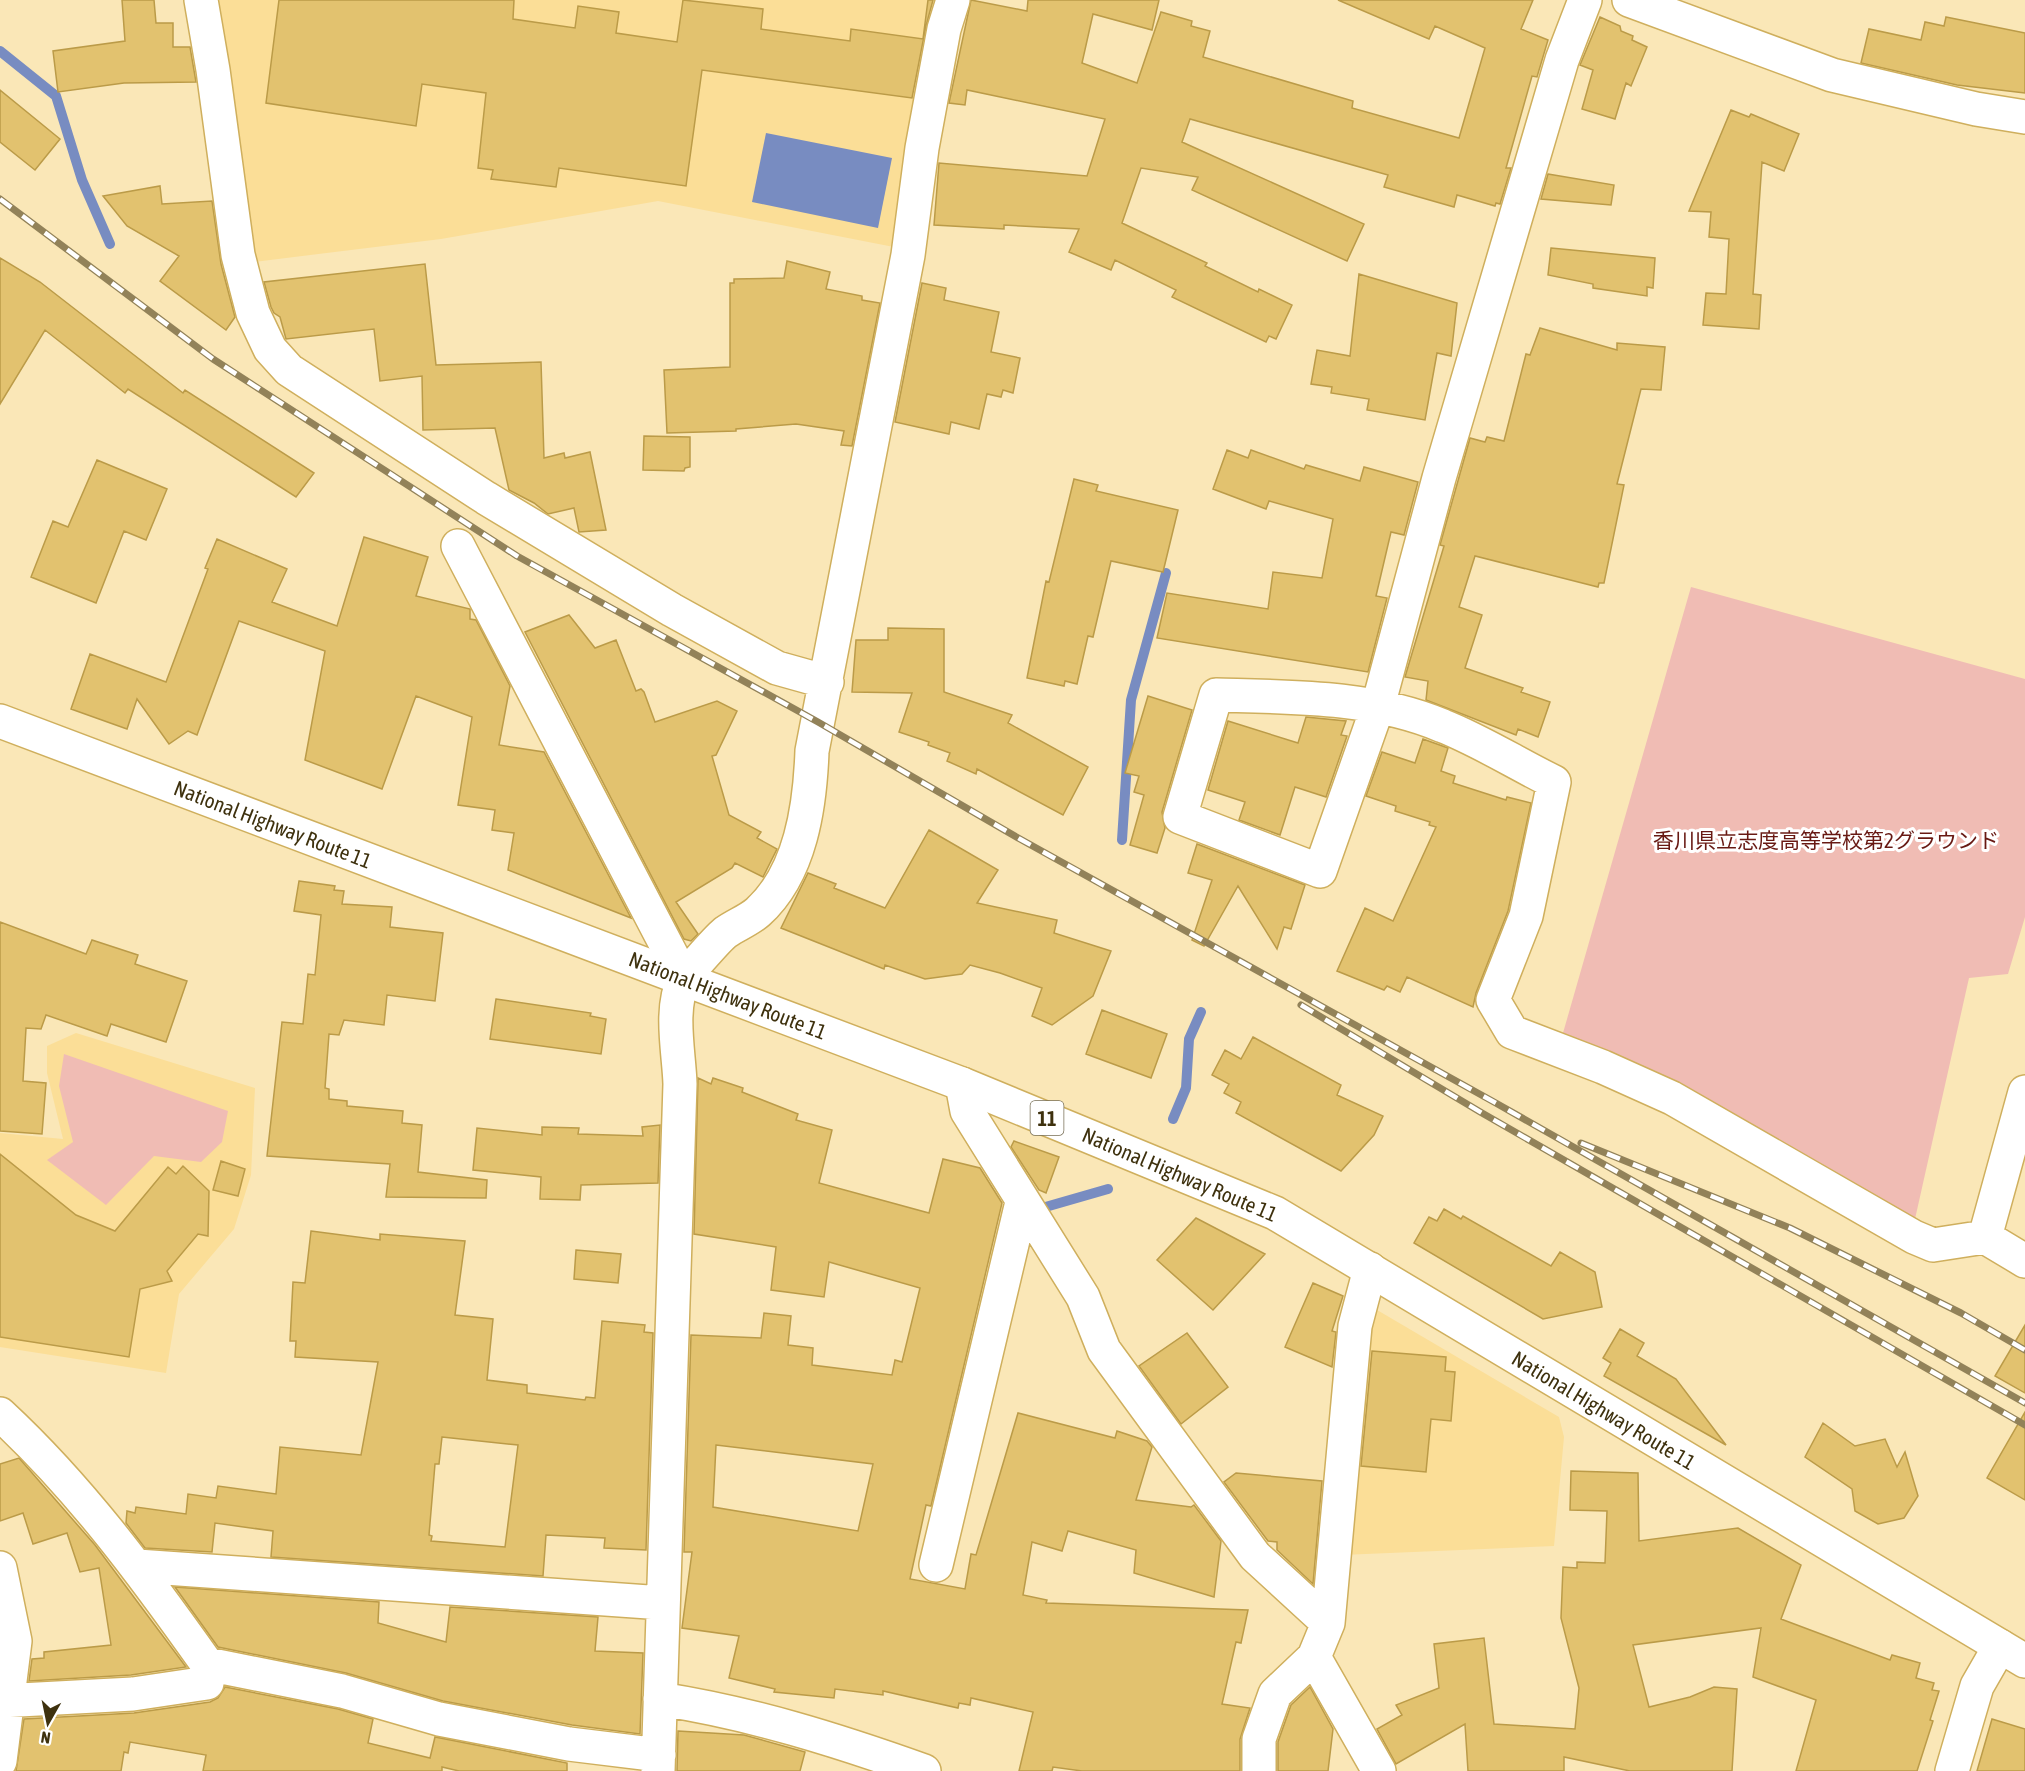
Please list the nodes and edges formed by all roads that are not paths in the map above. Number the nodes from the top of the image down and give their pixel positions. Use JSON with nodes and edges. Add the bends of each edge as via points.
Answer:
{"nodes":[{"id":1,"x":201,"y":0,"type":"edge"},
{"id":2,"x":952,"y":0,"type":"edge"},
{"id":3,"x":1585,"y":0,"type":"edge"},
{"id":4,"x":1629,"y":0,"type":"edge"},
{"id":5,"x":2025,"y":117,"type":"edge"},
{"id":6,"x":458,"y":546,"type":"dead end"},
{"id":7,"x":827,"y":682,"type":"junction"},
{"id":8,"x":1378,"y":706,"type":"junction"},
{"id":9,"x":0,"y":721,"type":"edge"},
{"id":10,"x":684,"y":979,"type":"junction"},
{"id":11,"x":962,"y":1084,"type":"junction"},
{"id":12,"x":2025,"y":1092,"type":"edge"},
{"id":13,"x":1022,"y":1202,"type":"junction"},
{"id":14,"x":1986,"y":1237,"type":"junction"},
{"id":15,"x":2025,"y":1261,"type":"edge"},
{"id":16,"x":1370,"y":1269,"type":"junction"},
{"id":17,"x":0,"y":1414,"type":"edge"},
{"id":18,"x":936,"y":1565,"type":"dead end"},
{"id":19,"x":137,"y":1566,"type":"junction"},
{"id":20,"x":0,"y":1568,"type":"edge"},
{"id":21,"x":663,"y":1603,"type":"junction"},
{"id":22,"x":1328,"y":1623,"type":"junction"},
{"id":23,"x":2013,"y":1653,"type":"edge"},
{"id":24,"x":1314,"y":1657,"type":"junction"},
{"id":25,"x":207,"y":1664,"type":"junction"},
{"id":26,"x":660,"y":1699,"type":"junction"},
{"id":27,"x":4,"y":1702,"type":"edge"},
{"id":28,"x":0,"y":1761,"type":"edge"},
{"id":29,"x":658,"y":1763,"type":"edge"},
{"id":30,"x":924,"y":1771,"type":"edge"},
{"id":31,"x":1259,"y":1771,"type":"edge"},
{"id":32,"x":1379,"y":1771,"type":"edge"},
{"id":33,"x":1952,"y":1771,"type":"edge"}],
"edges":[{"from":1,"to":7,"type":"main road","via":[[238,255],[253,313],[276,356],[289,370],[486,498],[662,604],[777,668]]},
{"from":2,"to":7,"type":"main road"},
{"from":3,"to":8,"type":"main road","via":[[1562,60],[1446,455]]},
{"from":4,"to":5,"type":"main road","via":[[1832,75]]},
{"from":6,"to":10,"type":"main road"},
{"from":7,"to":10,"type":"main road","via":[[812,752],[810,794],[794,857],[777,891],[756,913],[724,933]]},
{"from":8,"to":8,"type":"main road","via":[[1216,695],[1180,817],[1320,871]]},
{"from":8,"to":14,"type":"main road","via":[[1443,725],[1554,782],[1526,916],[1493,1000],[1512,1032],[1603,1066],[1672,1098],[1933,1245]]},
{"from":9,"to":10,"type":"main road","name":"National Highway Route 11","number":"11"},
{"from":10,"to":11,"type":"main road","name":"National Highway Route 11","number":"11"},
{"from":10,"to":21,"type":"main road","via":[[676,1005],[680,1084]]},
{"from":11,"to":13,"type":"main road","via":[[967,1111]]},
{"from":11,"to":16,"type":"main road","name":"National Highway Route 11","number":"11","via":[[1275,1213]]},
{"from":12,"to":14,"type":"main road"},
{"from":13,"to":18,"type":"main road"},
{"from":13,"to":22,"type":"main road","via":[[1083,1297],[1104,1350],[1255,1556]]},
{"from":14,"to":15,"type":"main road"},
{"from":16,"to":22,"type":"main road","via":[[1355,1326]]},
{"from":16,"to":23,"type":"main road","name":"National Highway Route 11","number":"11"},
{"from":17,"to":19,"type":"main road","via":[[43,1453]]},
{"from":19,"to":21,"type":"main road"},
{"from":19,"to":25,"type":"main road"},
{"from":20,"to":27,"type":"main road","via":[[15,1641]]},
{"from":21,"to":26,"type":"main road"},
{"from":22,"to":24,"type":"main road"},
{"from":23,"to":33,"type":"main road","via":[[1977,1686]]},
{"from":24,"to":31,"type":"main road","via":[[1275,1694],[1259,1739]]},
{"from":24,"to":32,"type":"main road"},
{"from":25,"to":27,"type":"main road","via":[[207,1683],[133,1694]]},
{"from":25,"to":29,"type":"main road","via":[[342,1691],[439,1719]]},
{"from":26,"to":29,"type":"main road"},
{"from":26,"to":30,"type":"main road","via":[[721,1708],[837,1740]]},
{"from":27,"to":28,"type":"main road"}]}
